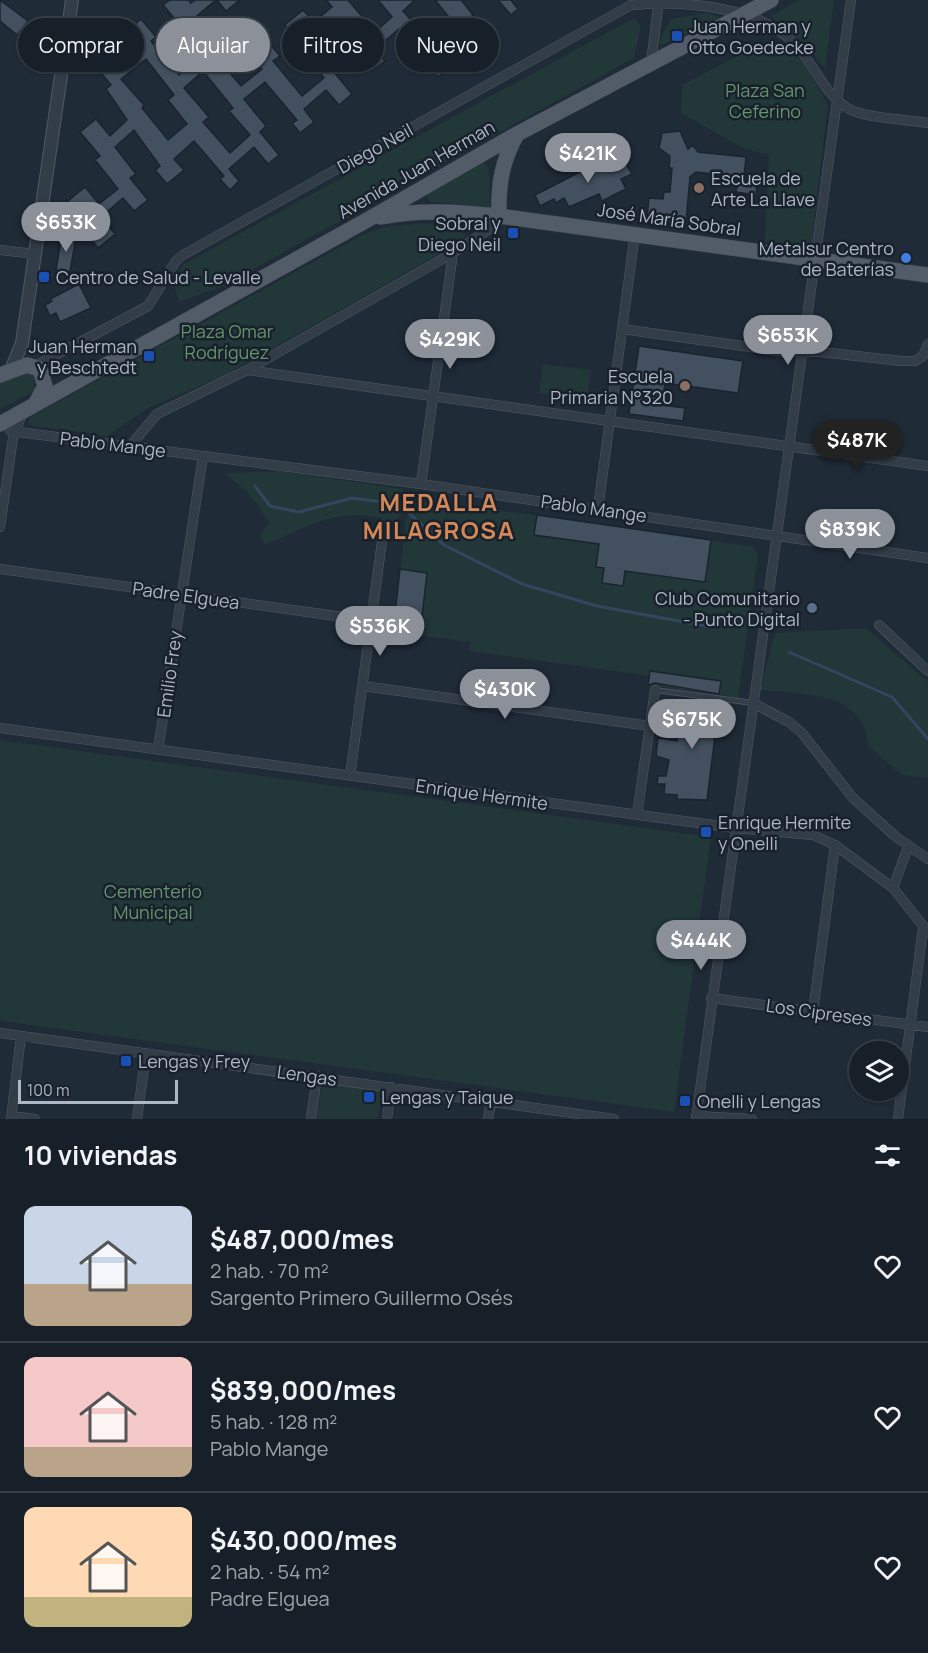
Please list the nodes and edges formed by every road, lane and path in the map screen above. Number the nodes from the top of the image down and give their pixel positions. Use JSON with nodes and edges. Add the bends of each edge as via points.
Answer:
{"nodes":[{"id":1,"x":72,"y":0,"type":"edge"},
{"id":2,"x":771,"y":0,"type":"edge"},
{"id":3,"x":851,"y":0,"type":"edge"},
{"id":4,"x":658,"y":2,"type":"edge"},
{"id":5,"x":747,"y":15,"type":"junction"},
{"id":6,"x":651,"y":63,"type":"junction"},
{"id":7,"x":838,"y":102,"type":"junction"},
{"id":8,"x":928,"y":123,"type":"edge"},
{"id":9,"x":517,"y":134,"type":"junction"},
{"id":10,"x":499,"y":216,"type":"junction"},
{"id":11,"x":369,"y":219,"type":"junction"},
{"id":12,"x":635,"y":233,"type":"junction"},
{"id":13,"x":0,"y":250,"type":"edge"},
{"id":14,"x":453,"y":253,"type":"junction"},
{"id":15,"x":35,"y":254,"type":"junction"},
{"id":16,"x":816,"y":259,"type":"junction"},
{"id":17,"x":928,"y":275,"type":"edge"},
{"id":18,"x":622,"y":329,"type":"junction"},
{"id":19,"x":22,"y":342,"type":"junction"},
{"id":20,"x":928,"y":344,"type":"edge"},
{"id":21,"x":802,"y":352,"type":"junction"},
{"id":22,"x":37,"y":369,"type":"junction"},
{"id":23,"x":248,"y":370,"type":"junction"},
{"id":24,"x":5,"y":373,"type":"edge"},
{"id":25,"x":82,"y":378,"type":"junction"},
{"id":26,"x":433,"y":397,"type":"junction"},
{"id":27,"x":29,"y":408,"type":"junction"},
{"id":28,"x":609,"y":422,"type":"junction"},
{"id":29,"x":8,"y":430,"type":"edge"},
{"id":30,"x":130,"y":446,"type":"junction"},
{"id":31,"x":789,"y":448,"type":"junction"},
{"id":32,"x":11,"y":454,"type":"junction"},
{"id":33,"x":202,"y":456,"type":"junction"},
{"id":34,"x":0,"y":460,"type":"edge"},
{"id":35,"x":928,"y":466,"type":"edge"},
{"id":36,"x":421,"y":484,"type":"junction"},
{"id":37,"x":598,"y":508,"type":"junction"},
{"id":38,"x":0,"y":527,"type":"edge"},
{"id":39,"x":383,"y":534,"type":"dead end"},
{"id":40,"x":776,"y":535,"type":"junction"},
{"id":41,"x":928,"y":558,"type":"edge"},
{"id":42,"x":0,"y":569,"type":"edge"},
{"id":43,"x":180,"y":594,"type":"junction"},
{"id":44,"x":372,"y":621,"type":"junction"},
{"id":45,"x":879,"y":625,"type":"dead end"},
{"id":46,"x":928,"y":672,"type":"edge"},
{"id":47,"x":363,"y":686,"type":"junction"},
{"id":48,"x":655,"y":690,"type":"joint"},
{"id":49,"x":753,"y":703,"type":"junction"},
{"id":50,"x":650,"y":726,"type":"junction"},
{"id":51,"x":0,"y":728,"type":"edge"},
{"id":52,"x":158,"y":750,"type":"junction"},
{"id":53,"x":350,"y":777,"type":"junction"},
{"id":54,"x":637,"y":814,"type":"junction"},
{"id":55,"x":735,"y":828,"type":"junction"},
{"id":56,"x":835,"y":845,"type":"junction"},
{"id":57,"x":909,"y":847,"type":"junction"},
{"id":58,"x":928,"y":859,"type":"edge"},
{"id":59,"x":893,"y":888,"type":"junction"},
{"id":60,"x":926,"y":930,"type":"edge"},
{"id":61,"x":711,"y":998,"type":"junction"},
{"id":62,"x":813,"y":1012,"type":"junction"},
{"id":63,"x":911,"y":1024,"type":"junction"},
{"id":64,"x":928,"y":1027,"type":"edge"},
{"id":65,"x":0,"y":1033,"type":"edge"},
{"id":66,"x":21,"y":1036,"type":"junction"},
{"id":67,"x":146,"y":1053,"type":"junction"},
{"id":68,"x":317,"y":1076,"type":"junction"},
{"id":69,"x":391,"y":1087,"type":"junction"},
{"id":70,"x":491,"y":1101,"type":"junction"},
{"id":71,"x":696,"y":1117,"type":"edge"},
{"id":72,"x":11,"y":1118,"type":"edge"},
{"id":73,"x":35,"y":1119,"type":"edge"},
{"id":74,"x":136,"y":1119,"type":"edge"},
{"id":75,"x":311,"y":1119,"type":"edge"},
{"id":76,"x":387,"y":1119,"type":"edge"},
{"id":77,"x":488,"y":1119,"type":"edge"},
{"id":78,"x":614,"y":1119,"type":"edge"},
{"id":79,"x":752,"y":1119,"type":"edge"},
{"id":80,"x":898,"y":1119,"type":"edge"}],
"edges":[{"from":1,"to":15,"type":"street"},
{"from":2,"to":5,"type":"main road","name":"Avenida Juan Herman"},
{"from":3,"to":7,"type":"street"},
{"from":4,"to":5,"type":"street","name":"Diego Neil","via":[[708,5]]},
{"from":4,"to":6,"type":"street"},
{"from":4,"to":22,"type":"street","name":"Diego Neil","via":[[631,5],[183,255],[147,306]]},
{"from":5,"to":6,"type":"main road","name":"Avenida Juan Herman"},
{"from":5,"to":7,"type":"street","name":"Diego Neil","via":[[791,40]]},
{"from":6,"to":9,"type":"main road","name":"Avenida Juan Herman"},
{"from":7,"to":8,"type":"street","via":[[852,111]]},
{"from":7,"to":16,"type":"street"},
{"from":9,"to":10,"type":"main road","via":[[504,157]]},
{"from":9,"to":11,"type":"main road","name":"Avenida Juan Herman"},
{"from":10,"to":11,"type":"main road","name":"José María Sobral","via":[[411,211]]},
{"from":10,"to":12,"type":"main road","name":"José María Sobral"},
{"from":10,"to":14,"type":"street","via":[[491,228]]},
{"from":11,"to":25,"type":"main road","name":"Avenida Juan Herman"},
{"from":12,"to":16,"type":"main road","name":"José María Sobral"},
{"from":12,"to":18,"type":"street"},
{"from":13,"to":15,"type":"street"},
{"from":14,"to":23,"type":"street"},
{"from":14,"to":26,"type":"street"},
{"from":15,"to":19,"type":"street"},
{"from":16,"to":17,"type":"main road","name":"José María Sobral"},
{"from":16,"to":21,"type":"street"},
{"from":18,"to":21,"type":"street"},
{"from":18,"to":28,"type":"street"},
{"from":19,"to":22,"type":"street"},
{"from":19,"to":24,"type":"street"},
{"from":20,"to":21,"type":"street","via":[[923,356],[915,361]]},
{"from":21,"to":31,"type":"street"},
{"from":22,"to":24,"type":"main road"},
{"from":22,"to":25,"type":"main road","name":"Avenida Juan Herman","via":[[55,381]]},
{"from":22,"to":27,"type":"main road","via":[[45,386]]},
{"from":23,"to":26,"type":"street"},
{"from":23,"to":30,"type":"street","via":[[157,414]]},
{"from":25,"to":27,"type":"main road","name":"Avenida Juan Herman"},
{"from":26,"to":28,"type":"street"},
{"from":26,"to":36,"type":"street"},
{"from":27,"to":29,"type":"main road","name":"Avenida Juan Herman"},
{"from":28,"to":31,"type":"street"},
{"from":28,"to":37,"type":"street"},
{"from":29,"to":30,"type":"street","name":"Pablo Mange"},
{"from":29,"to":32,"type":"street"},
{"from":30,"to":33,"type":"street","name":"Pablo Mange"},
{"from":31,"to":35,"type":"street"},
{"from":31,"to":40,"type":"street"},
{"from":32,"to":34,"type":"street"},
{"from":32,"to":38,"type":"street"},
{"from":33,"to":36,"type":"street","name":"Pablo Mange"},
{"from":33,"to":43,"type":"street","name":"Emilio Frey"},
{"from":36,"to":37,"type":"street","name":"Pablo Mange"},
{"from":37,"to":40,"type":"street","name":"Pablo Mange"},
{"from":39,"to":44,"type":"street"},
{"from":40,"to":41,"type":"street","name":"Pablo Mange"},
{"from":40,"to":49,"type":"street"},
{"from":42,"to":43,"type":"street","name":"Padre Elguea"},
{"from":43,"to":44,"type":"street","name":"Padre Elguea"},
{"from":43,"to":52,"type":"street","name":"Emilio Frey"},
{"from":44,"to":47,"type":"street"},
{"from":45,"to":46,"type":"street"},
{"from":47,"to":50,"type":"street"},
{"from":47,"to":53,"type":"street"},
{"from":48,"to":49,"type":"lane"},
{"from":48,"to":50,"type":"street"},
{"from":49,"to":55,"type":"street"},
{"from":49,"to":57,"type":"street","via":[[802,733],[854,798]]},
{"from":50,"to":54,"type":"street"},
{"from":51,"to":52,"type":"street","name":"Enrique Hermite"},
{"from":52,"to":53,"type":"street","name":"Enrique Hermite"},
{"from":53,"to":54,"type":"street","name":"Enrique Hermite"},
{"from":54,"to":55,"type":"street","name":"Enrique Hermite"},
{"from":55,"to":56,"type":"street","name":"Enrique Hermite","via":[[813,834]]},
{"from":55,"to":61,"type":"street"},
{"from":56,"to":59,"type":"street","name":"Enrique Hermite"},
{"from":56,"to":62,"type":"street"},
{"from":57,"to":58,"type":"street"},
{"from":57,"to":59,"type":"street"},
{"from":59,"to":60,"type":"street","name":"Enrique Hermite"},
{"from":60,"to":63,"type":"street"},
{"from":61,"to":62,"type":"street","name":"Los Cipreses"},
{"from":61,"to":71,"type":"street"},
{"from":62,"to":63,"type":"street","name":"Los Cipreses"},
{"from":63,"to":64,"type":"street","name":"Los Cipreses"},
{"from":63,"to":80,"type":"street"},
{"from":65,"to":66,"type":"street","name":"Lengas"},
{"from":66,"to":67,"type":"street","name":"Lengas"},
{"from":66,"to":72,"type":"street"},
{"from":67,"to":68,"type":"street","name":"Lengas"},
{"from":67,"to":74,"type":"street"},
{"from":68,"to":69,"type":"street","name":"Lengas"},
{"from":68,"to":75,"type":"street"},
{"from":69,"to":70,"type":"street","name":"Lengas"},
{"from":69,"to":76,"type":"street"},
{"from":70,"to":77,"type":"street"},
{"from":70,"to":78,"type":"street","name":"Lengas"},
{"from":71,"to":79,"type":"street"},
{"from":72,"to":73,"type":"street"}]}
